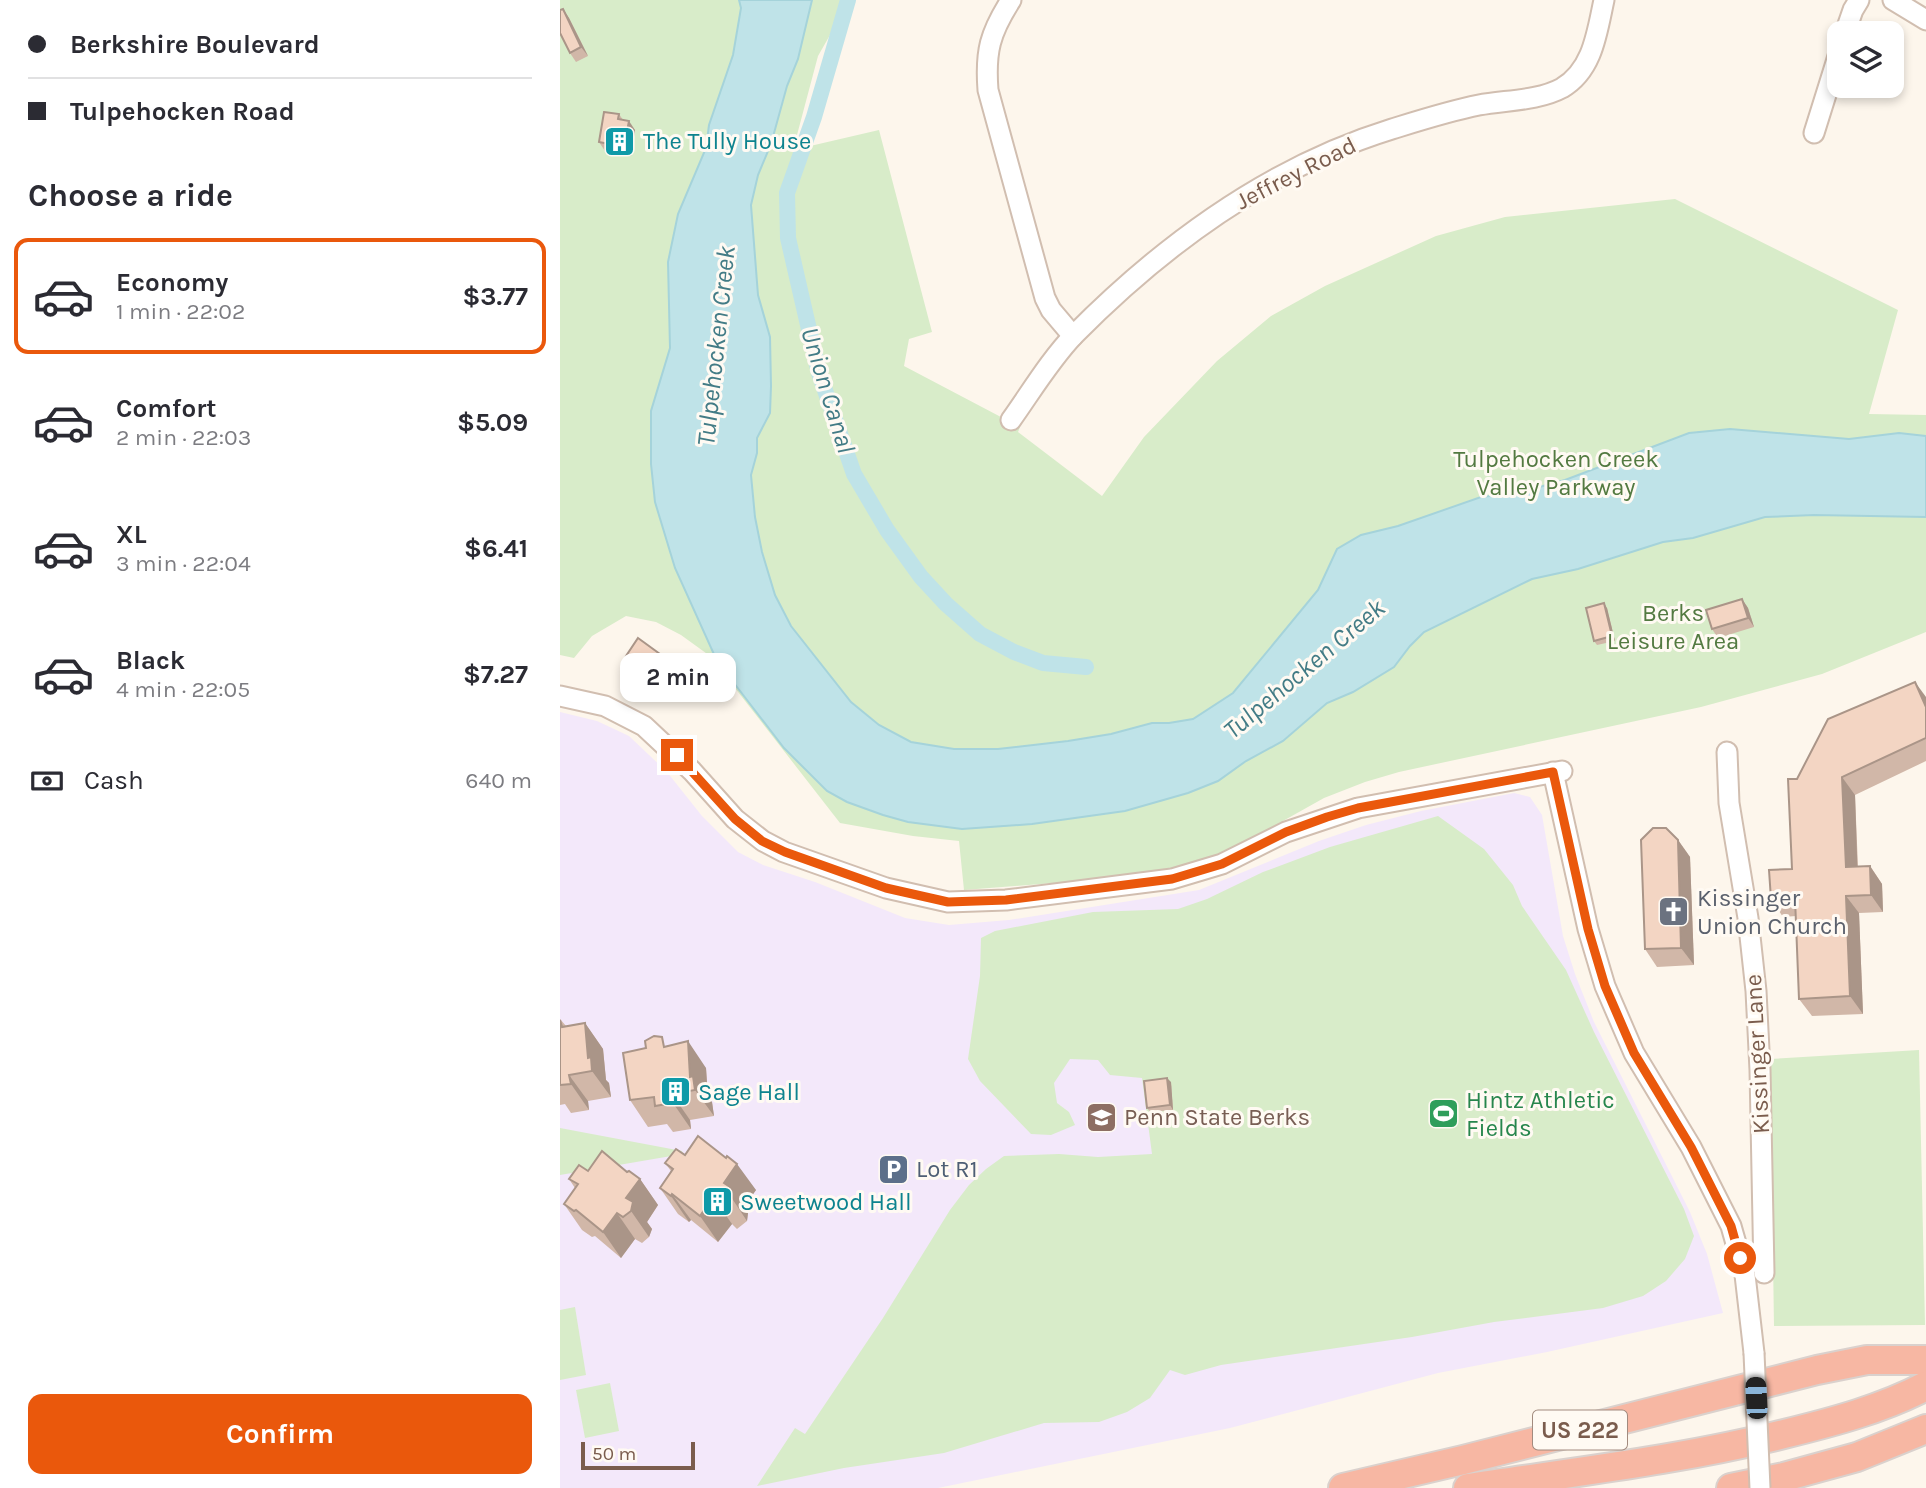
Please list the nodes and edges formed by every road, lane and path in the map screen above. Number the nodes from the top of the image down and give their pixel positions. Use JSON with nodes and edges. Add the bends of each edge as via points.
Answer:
{"nodes":[{"id":1,"x":1011,"y":0,"type":"edge"},
{"id":2,"x":1604,"y":0,"type":"edge"},
{"id":3,"x":1859,"y":0,"type":"edge"},
{"id":4,"x":1893,"y":0,"type":"edge"},
{"id":5,"x":1926,"y":20,"type":"edge"},
{"id":6,"x":1849,"y":21,"type":"edge"},
{"id":7,"x":1827,"y":91,"type":"edge"},
{"id":8,"x":1814,"y":133,"type":"dead end"},
{"id":9,"x":1073,"y":336,"type":"junction"},
{"id":10,"x":1011,"y":421,"type":"dead end"},
{"id":11,"x":560,"y":696,"type":"edge"},
{"id":12,"x":1727,"y":752,"type":"dead end"},
{"id":13,"x":1764,"y":1273,"type":"dead end"},
{"id":14,"x":1926,"y":1360,"type":"edge"},
{"id":15,"x":1926,"y":1386,"type":"edge"},
{"id":16,"x":1926,"y":1429,"type":"edge"},
{"id":17,"x":1342,"y":1488,"type":"edge"},
{"id":18,"x":1468,"y":1488,"type":"edge"},
{"id":19,"x":1731,"y":1488,"type":"edge"},
{"id":20,"x":1760,"y":1488,"type":"edge"}],
"edges":[{"from":1,"to":9,"type":"street","via":[[989,41],[988,90],[1045,298]]},
{"from":2,"to":9,"type":"street","name":"Jeffrey Road","via":[[1587,63],[1562,88],[1388,130],[1295,169],[1192,232]]},
{"from":3,"to":6,"type":"street"},
{"from":4,"to":5,"type":"street"},
{"from":7,"to":8,"type":"street"},
{"from":9,"to":10,"type":"street","name":"Jeffrey Road"},
{"from":11,"to":20,"type":"street","bridge":true,"via":[[605,706],[644,726],[762,841],[886,888],[948,902],[1006,900],[1172,879],[1222,864],[1286,832],[1358,808],[1558,771],[1588,929],[1605,986],[1634,1053],[1691,1147],[1731,1226],[1745,1275]]},
{"from":12,"to":13,"type":"street","name":"Kissinger Lane","via":[[1729,803],[1756,991]]},
{"from":14,"to":17,"type":"highway","number":"US 222","via":[[1867,1360],[1817,1370]]},
{"from":15,"to":18,"type":"highway","via":[[1825,1424],[1722,1450]]},
{"from":16,"to":19,"type":"highway","via":[[1857,1457]]}]}
